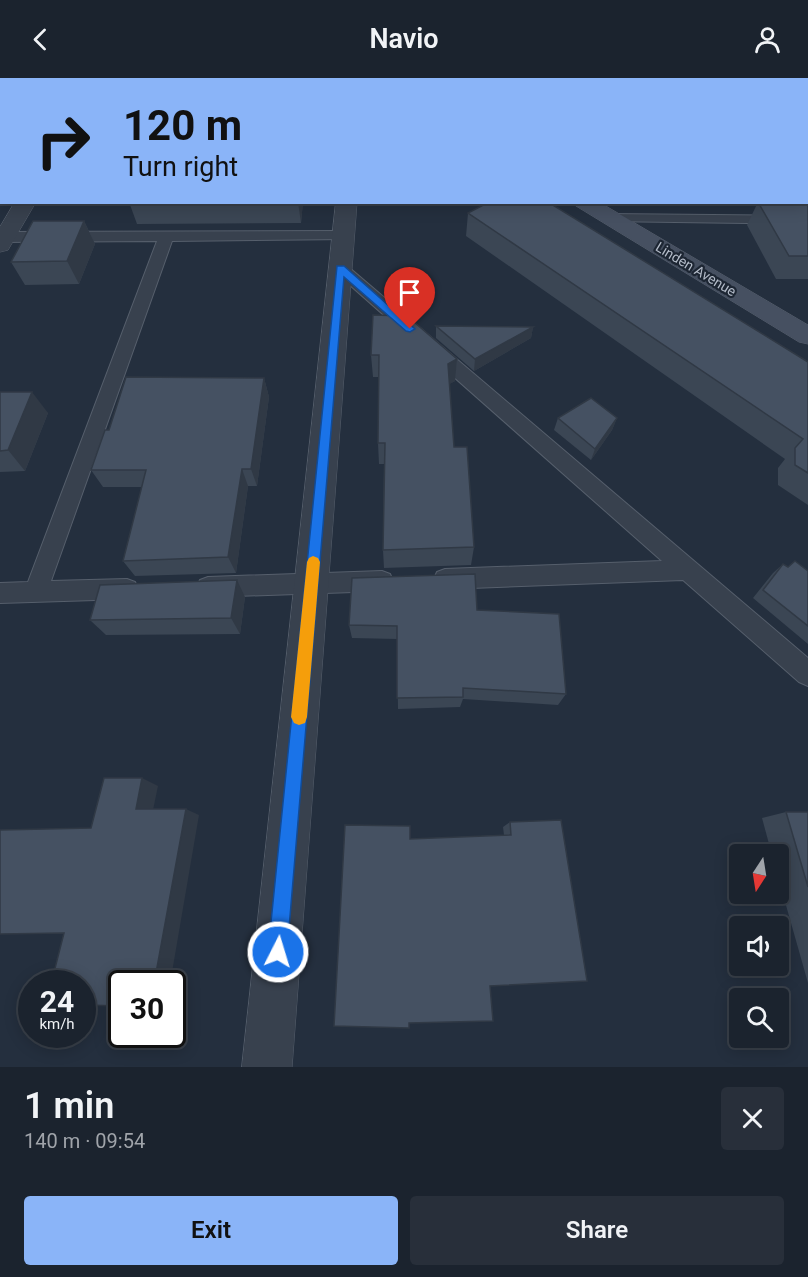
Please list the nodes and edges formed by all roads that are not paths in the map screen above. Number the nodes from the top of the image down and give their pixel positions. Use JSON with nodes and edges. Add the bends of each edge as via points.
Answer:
{"nodes":[{"id":1,"x":26,"y":204,"type":"edge"},
{"id":2,"x":586,"y":204,"type":"edge"},
{"id":3,"x":609,"y":218,"type":"junction"},
{"id":4,"x":808,"y":220,"type":"edge"},
{"id":5,"x":166,"y":236,"type":"junction"},
{"id":6,"x":343,"y":236,"type":"edge"},
{"id":7,"x":2,"y":240,"type":"edge"},
{"id":8,"x":808,"y":336,"type":"edge"},
{"id":9,"x":689,"y":570,"type":"junction"},
{"id":10,"x":312,"y":584,"type":"junction"},
{"id":11,"x":185,"y":587,"type":"edge"},
{"id":12,"x":150,"y":588,"type":"edge"},
{"id":13,"x":36,"y":592,"type":"junction"},
{"id":14,"x":0,"y":593,"type":"edge"},
{"id":15,"x":808,"y":674,"type":"edge"},
{"id":16,"x":267,"y":1067,"type":"edge"}],
"edges":[{"from":1,"to":7,"type":"street"},
{"from":2,"to":3,"type":"main road","name":"Linden Avenue"},
{"from":3,"to":4,"type":"lane"},
{"from":3,"to":8,"type":"main road","name":"Linden Avenue"},
{"from":5,"to":6,"type":"lane"},
{"from":5,"to":7,"type":"lane"},
{"from":5,"to":13,"type":"lane"},
{"from":6,"to":9,"type":"lane"},
{"from":6,"to":10,"type":"street"},
{"from":9,"to":10,"type":"lane"},
{"from":9,"to":15,"type":"lane"},
{"from":10,"to":11,"type":"lane"},
{"from":10,"to":16,"type":"street"},
{"from":12,"to":13,"type":"lane"},
{"from":13,"to":14,"type":"lane"}]}
